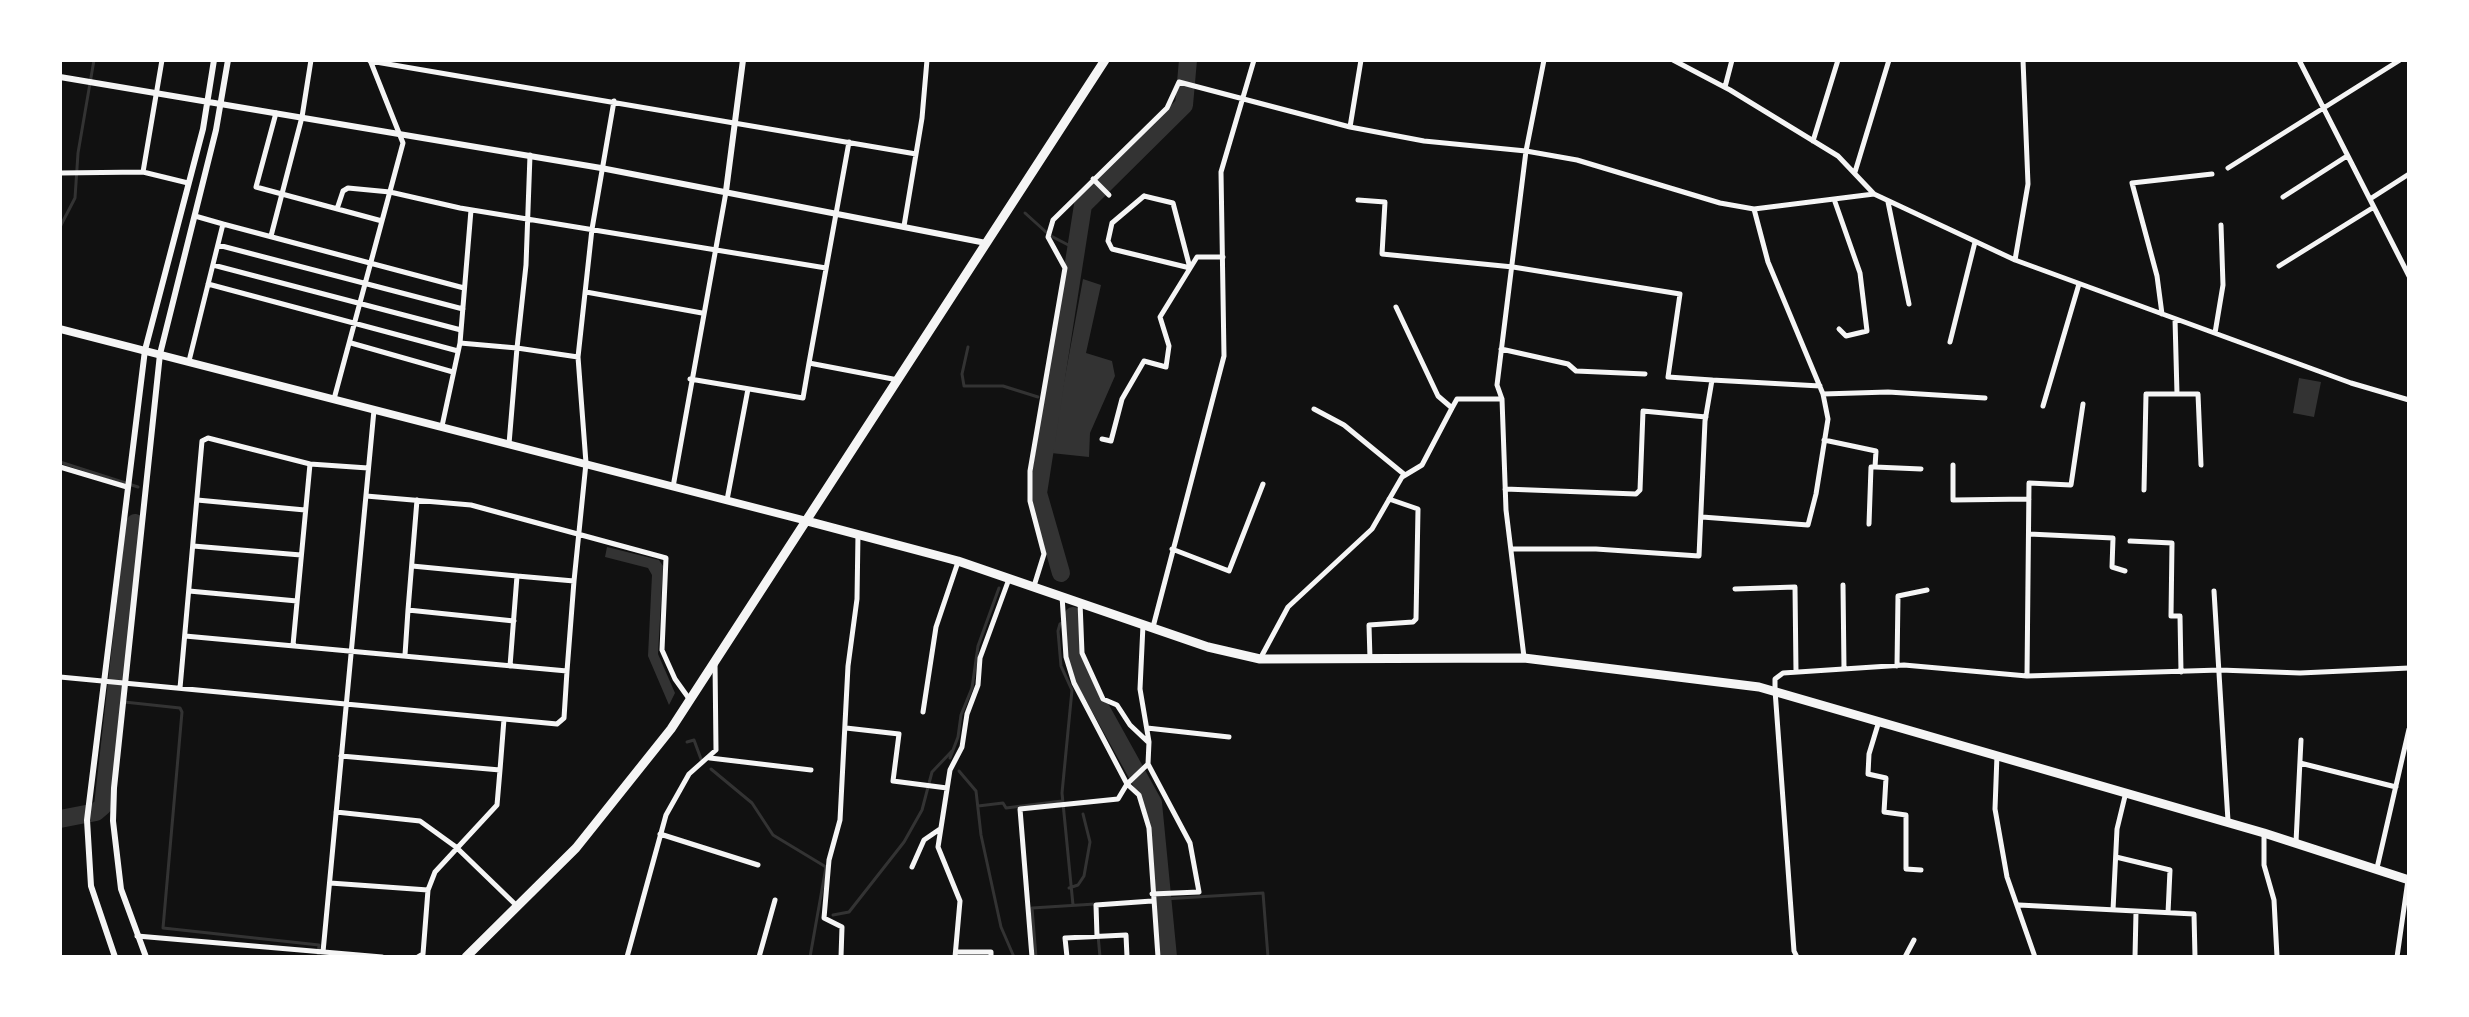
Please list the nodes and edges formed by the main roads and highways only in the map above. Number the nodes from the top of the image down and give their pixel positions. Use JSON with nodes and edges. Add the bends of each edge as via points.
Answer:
{"nodes":[{"id":1,"x":1105,"y":60,"type":"edge"},
{"id":2,"x":60,"y":329,"type":"edge"},
{"id":3,"x":807,"y":521,"type":"junction"},
{"id":4,"x":2409,"y":880,"type":"edge"},
{"id":5,"x":466,"y":957,"type":"edge"}],
"edges":[{"from":1,"to":3,"type":"highway"},
{"from":2,"to":3,"type":"main road"},
{"from":3,"to":4,"type":"highway","via":[[958,561],[1225,652],[1260,659],[1524,658],[1775,690]]},
{"from":3,"to":5,"type":"highway","via":[[690,700],[601,820]]}]}
